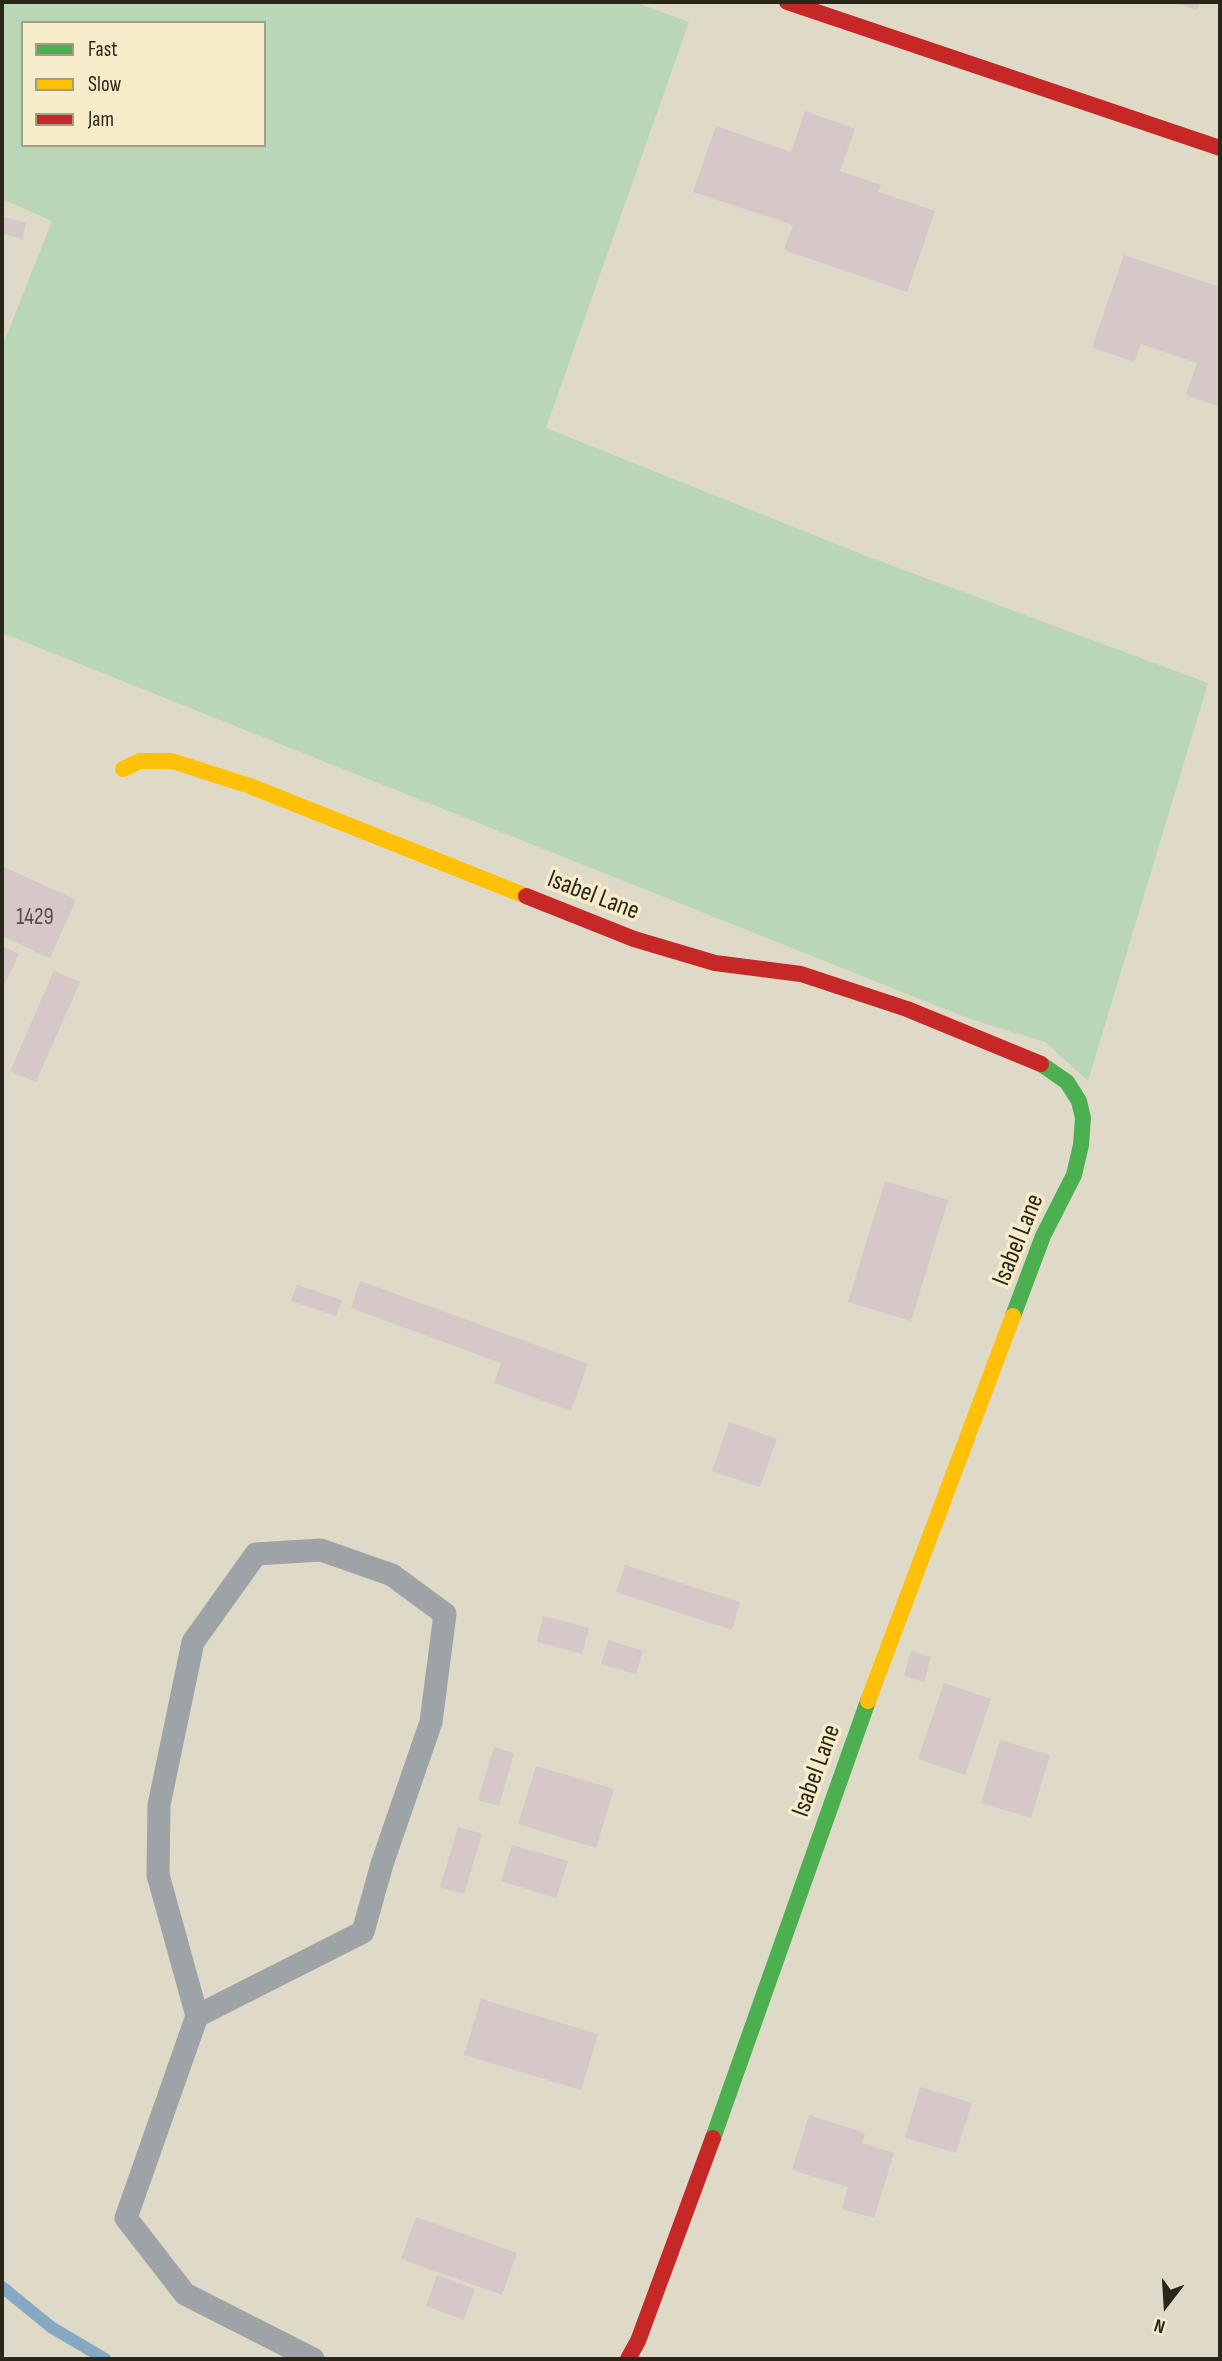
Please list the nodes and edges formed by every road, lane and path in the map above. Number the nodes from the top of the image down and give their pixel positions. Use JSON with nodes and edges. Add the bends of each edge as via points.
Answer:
{"nodes":[{"id":1,"x":786,"y":2,"type":"edge"},
{"id":2,"x":1220,"y":148,"type":"edge"},
{"id":3,"x":123,"y":769,"type":"dead end"},
{"id":4,"x":197,"y":2016,"type":"junction"},
{"id":5,"x":313,"y":2359,"type":"edge"},
{"id":6,"x":628,"y":2359,"type":"edge"}],
"edges":[{"from":1,"to":2,"type":"street"},
{"from":3,"to":6,"type":"street","name":"Isabel Lane","via":[[140,761],[172,761],[250,786],[634,939],[715,963],[801,974],[906,1009],[1051,1068],[1079,1101],[1082,1131],[1073,1175],[1043,1236],[844,1765],[704,2166]]},
{"from":4,"to":4,"type":"lane","via":[[158,1875],[159,1805],[193,1642],[256,1554],[321,1550],[392,1575],[445,1614],[431,1722],[363,1932]]},
{"from":4,"to":5,"type":"lane","via":[[126,2218],[185,2294]]}]}
